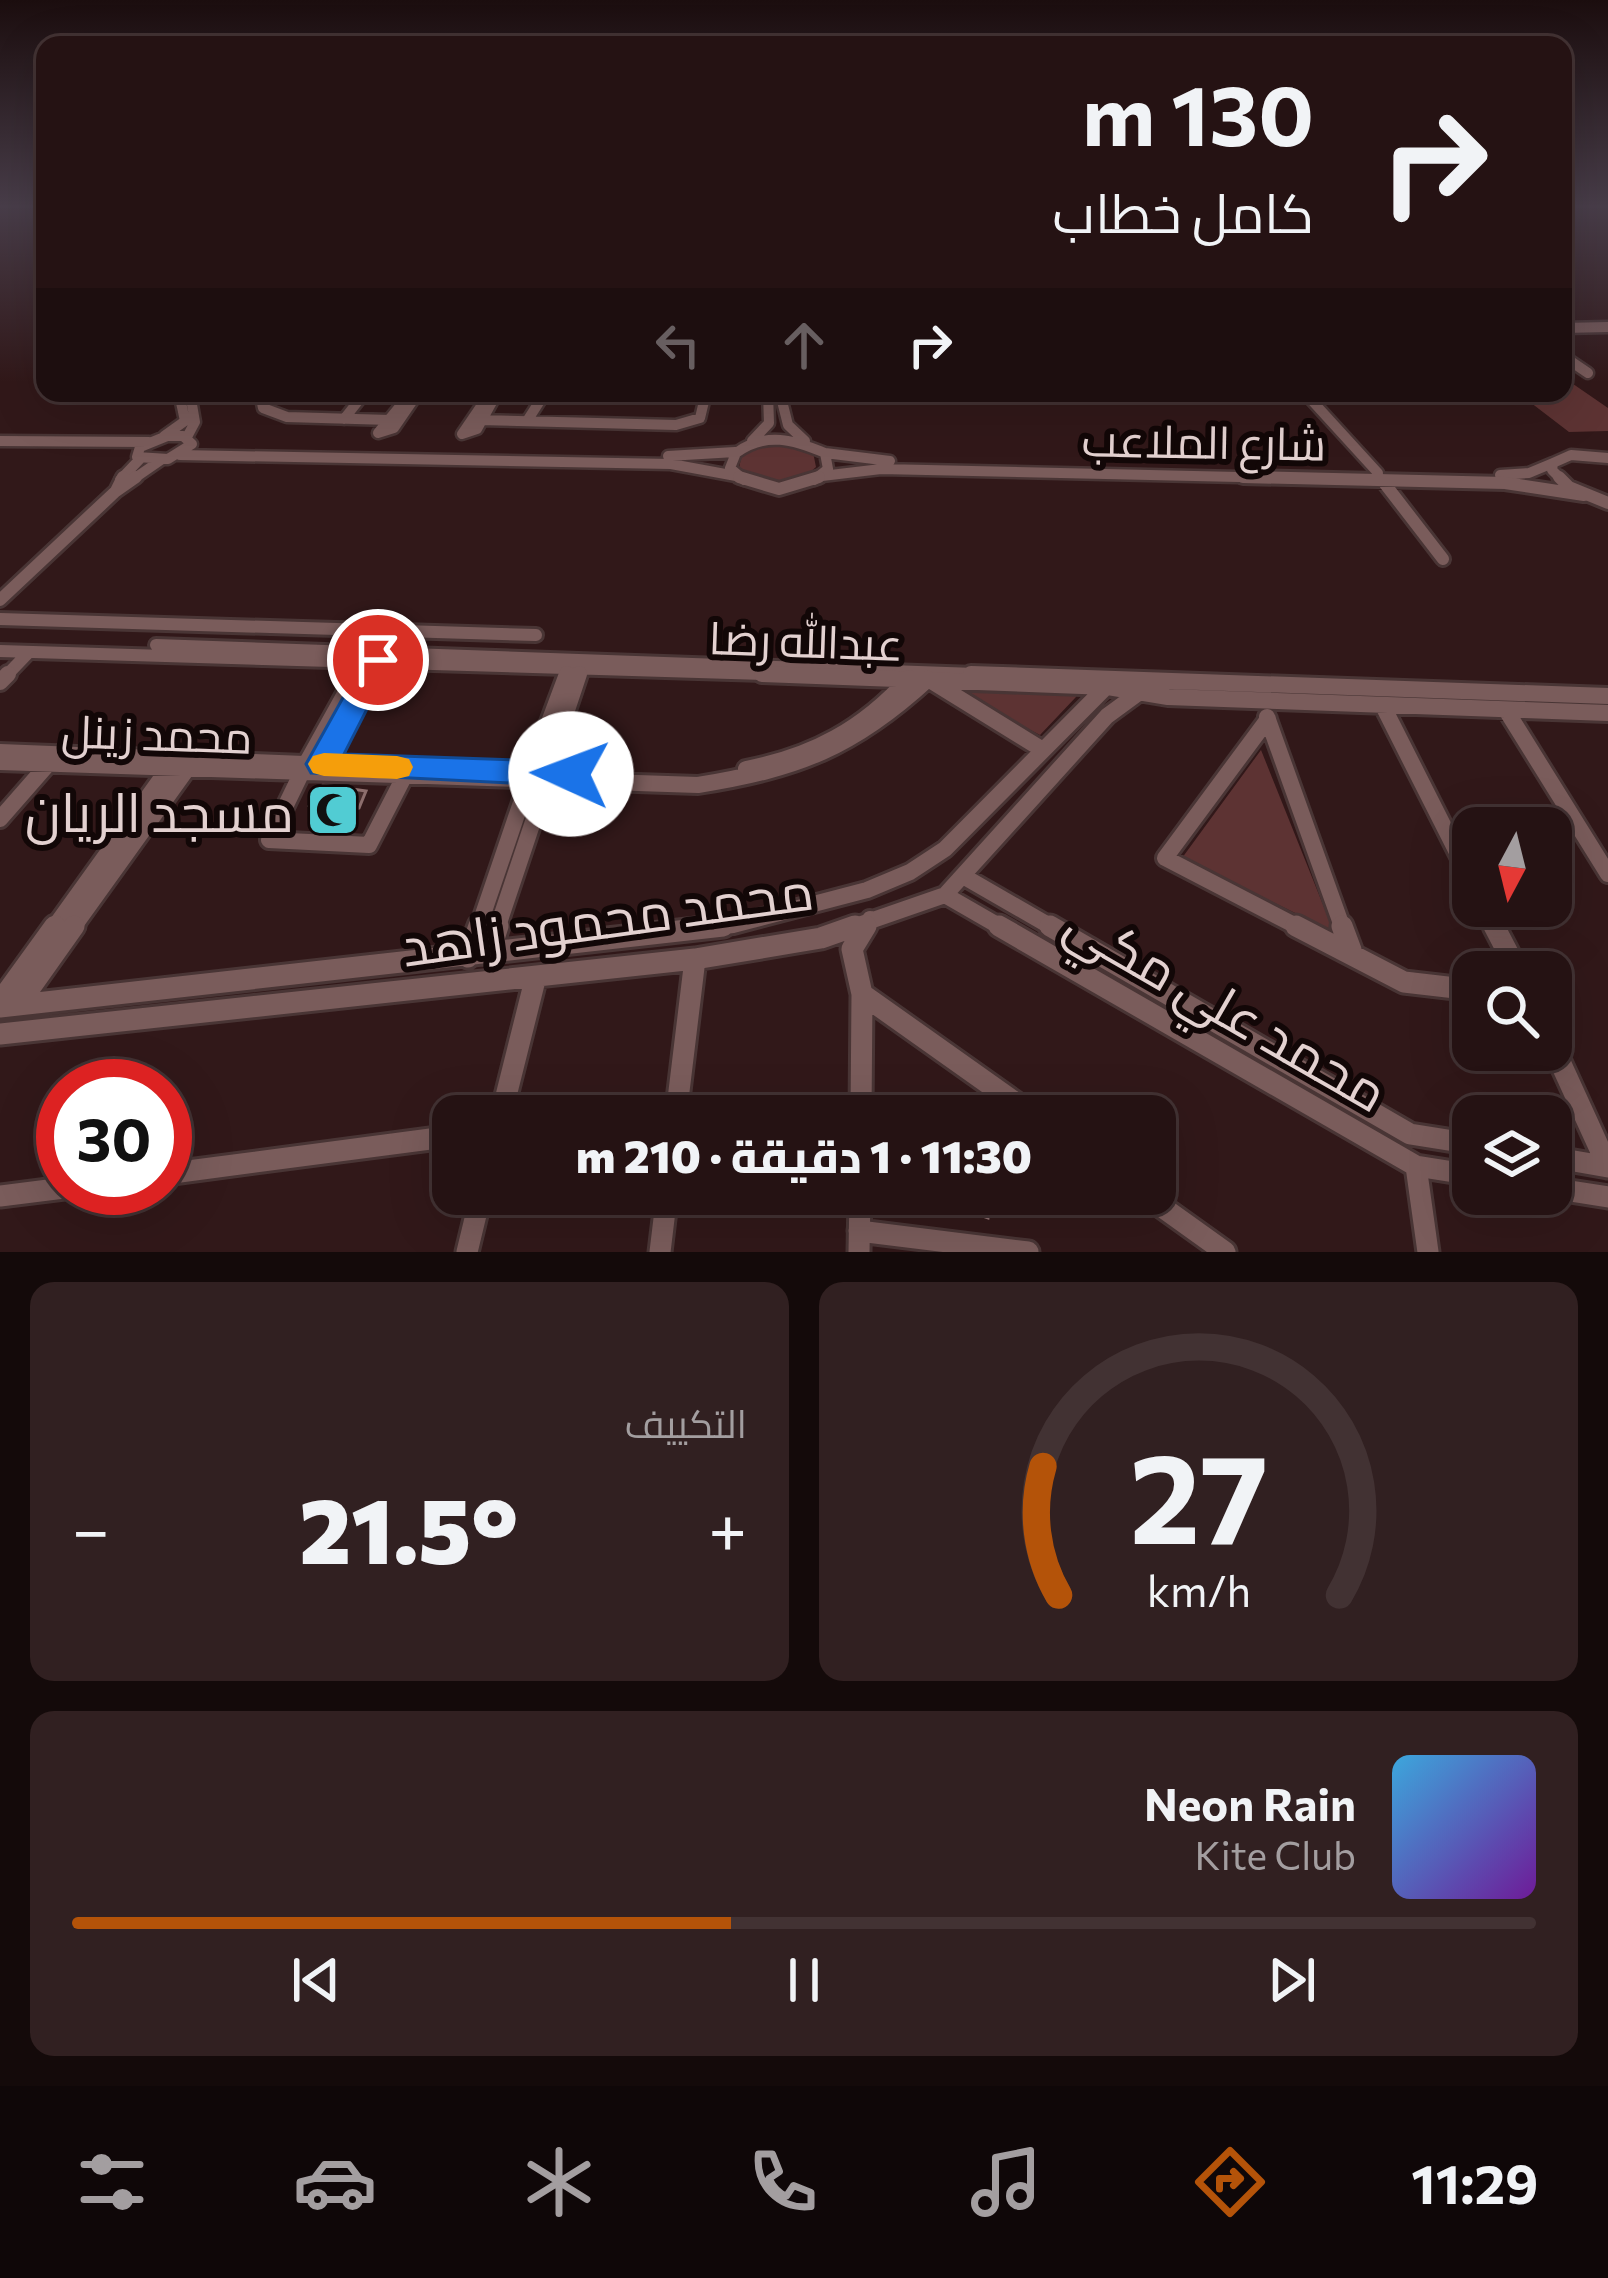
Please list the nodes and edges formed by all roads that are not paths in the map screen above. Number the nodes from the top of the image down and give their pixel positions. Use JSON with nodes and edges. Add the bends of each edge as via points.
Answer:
{"nodes":[{"id":1,"x":1608,"y":328,"type":"edge"},
{"id":2,"x":1572,"y":330,"type":"edge"},
{"id":3,"x":1572,"y":362,"type":"edge"},
{"id":4,"x":1588,"y":373,"type":"dead end"},
{"id":5,"x":181,"y":402,"type":"edge"},
{"id":6,"x":192,"y":402,"type":"edge"},
{"id":7,"x":262,"y":402,"type":"edge"},
{"id":8,"x":357,"y":402,"type":"edge"},
{"id":9,"x":406,"y":402,"type":"edge"},
{"id":10,"x":487,"y":402,"type":"edge"},
{"id":11,"x":489,"y":402,"type":"edge"},
{"id":12,"x":539,"y":402,"type":"edge"},
{"id":13,"x":704,"y":402,"type":"edge"},
{"id":14,"x":768,"y":402,"type":"edge"},
{"id":15,"x":782,"y":402,"type":"edge"},
{"id":16,"x":1313,"y":402,"type":"edge"},
{"id":17,"x":344,"y":419,"type":"junction"},
{"id":18,"x":480,"y":420,"type":"junction"},
{"id":19,"x":527,"y":422,"type":"junction"},
{"id":20,"x":189,"y":439,"type":"junction"},
{"id":21,"x":155,"y":440,"type":"junction"},
{"id":22,"x":805,"y":441,"type":"junction"},
{"id":23,"x":750,"y":443,"type":"junction"},
{"id":24,"x":0,"y":445,"type":"edge"},
{"id":25,"x":735,"y":452,"type":"junction"},
{"id":26,"x":825,"y":453,"type":"junction"},
{"id":27,"x":180,"y":454,"type":"junction"},
{"id":28,"x":138,"y":456,"type":"junction"},
{"id":29,"x":1608,"y":458,"type":"edge"},
{"id":30,"x":162,"y":460,"type":"junction"},
{"id":31,"x":1552,"y":464,"type":"junction"},
{"id":32,"x":736,"y":476,"type":"junction"},
{"id":33,"x":822,"y":476,"type":"junction"},
{"id":34,"x":1380,"y":477,"type":"junction"},
{"id":35,"x":116,"y":491,"type":"junction"},
{"id":36,"x":1584,"y":495,"type":"junction"},
{"id":37,"x":1608,"y":502,"type":"edge"},
{"id":38,"x":1443,"y":559,"type":"dead end"},
{"id":39,"x":0,"y":600,"type":"edge"},
{"id":40,"x":0,"y":619,"type":"edge"},
{"id":41,"x":536,"y":635,"type":"dead end"},
{"id":42,"x":0,"y":646,"type":"edge"},
{"id":43,"x":29,"y":652,"type":"junction"},
{"id":44,"x":370,"y":660,"type":"junction"},
{"id":45,"x":575,"y":667,"type":"junction"},
{"id":46,"x":909,"y":678,"type":"junction"},
{"id":47,"x":928,"y":679,"type":"junction"},
{"id":48,"x":1101,"y":681,"type":"junction"},
{"id":49,"x":0,"y":682,"type":"edge"},
{"id":50,"x":1136,"y":688,"type":"junction"},
{"id":51,"x":1608,"y":696,"type":"edge"},
{"id":52,"x":1262,"y":700,"type":"junction"},
{"id":53,"x":1383,"y":706,"type":"junction"},
{"id":54,"x":1506,"y":710,"type":"junction"},
{"id":55,"x":1608,"y":713,"type":"edge"},
{"id":56,"x":1268,"y":719,"type":"junction"},
{"id":57,"x":1043,"y":750,"type":"junction"},
{"id":58,"x":0,"y":752,"type":"edge"},
{"id":59,"x":52,"y":759,"type":"junction"},
{"id":60,"x":0,"y":762,"type":"edge"},
{"id":61,"x":177,"y":769,"type":"junction"},
{"id":62,"x":312,"y":769,"type":"junction"},
{"id":63,"x":404,"y":777,"type":"junction"},
{"id":64,"x":538,"y":778,"type":"junction"},
{"id":65,"x":0,"y":819,"type":"edge"},
{"id":66,"x":1452,"y":842,"type":"edge"},
{"id":67,"x":1608,"y":874,"type":"edge"},
{"id":68,"x":963,"y":876,"type":"junction"},
{"id":69,"x":945,"y":895,"type":"junction"},
{"id":70,"x":870,"y":919,"type":"junction"},
{"id":71,"x":1352,"y":951,"type":"junction"},
{"id":72,"x":489,"y":954,"type":"junction"},
{"id":73,"x":468,"y":957,"type":"junction"},
{"id":74,"x":695,"y":959,"type":"junction"},
{"id":75,"x":536,"y":976,"type":"junction"},
{"id":76,"x":1452,"y":988,"type":"edge"},
{"id":77,"x":862,"y":994,"type":"junction"},
{"id":78,"x":6,"y":1005,"type":"edge"},
{"id":79,"x":0,"y":1034,"type":"edge"},
{"id":80,"x":1564,"y":1071,"type":"edge"},
{"id":81,"x":506,"y":1095,"type":"edge"},
{"id":82,"x":679,"y":1095,"type":"edge"},
{"id":83,"x":861,"y":1095,"type":"edge"},
{"id":84,"x":1004,"y":1095,"type":"edge"},
{"id":85,"x":432,"y":1139,"type":"edge"},
{"id":86,"x":1452,"y":1141,"type":"edge"},
{"id":87,"x":1572,"y":1161,"type":"edge"},
{"id":88,"x":1416,"y":1166,"type":"junction"},
{"id":89,"x":1608,"y":1167,"type":"edge"},
{"id":90,"x":192,"y":1170,"type":"edge"},
{"id":91,"x":1452,"y":1172,"type":"edge"},
{"id":92,"x":1572,"y":1191,"type":"edge"},
{"id":93,"x":36,"y":1192,"type":"edge"},
{"id":94,"x":0,"y":1196,"type":"edge"},
{"id":95,"x":1608,"y":1197,"type":"edge"},
{"id":96,"x":476,"y":1215,"type":"edge"},
{"id":97,"x":664,"y":1215,"type":"edge"},
{"id":98,"x":1174,"y":1215,"type":"edge"},
{"id":99,"x":859,"y":1241,"type":"edge"},
{"id":100,"x":467,"y":1252,"type":"edge"},
{"id":101,"x":660,"y":1252,"type":"edge"},
{"id":102,"x":1028,"y":1252,"type":"edge"},
{"id":103,"x":1226,"y":1252,"type":"edge"},
{"id":104,"x":1428,"y":1252,"type":"edge"}],
"edges":[{"from":1,"to":2,"type":"street"},
{"from":3,"to":4,"type":"street"},
{"from":5,"to":21,"type":"street","via":[[185,421]]},
{"from":6,"to":20,"type":"street"},
{"from":7,"to":17,"type":"street","via":[[287,417]]},
{"from":8,"to":17,"type":"street"},
{"from":9,"to":17,"type":"street","via":[[390,420]]},
{"from":10,"to":18,"type":"street","via":[[460,432],[474,433]]},
{"from":11,"to":18,"type":"street"},
{"from":12,"to":19,"type":"street"},
{"from":13,"to":19,"type":"street","via":[[700,418],[676,425]]},
{"from":14,"to":23,"type":"street","via":[[769,423]]},
{"from":15,"to":22,"type":"street","via":[[788,424]]},
{"from":16,"to":34,"type":"street"},
{"from":18,"to":19,"type":"street"},
{"from":20,"to":21,"type":"street"},
{"from":20,"to":25,"type":"street","via":[[204,446]]},
{"from":20,"to":27,"type":"street"},
{"from":21,"to":24,"type":"street"},
{"from":21,"to":28,"type":"street"},
{"from":22,"to":23,"type":"street"},
{"from":22,"to":26,"type":"street"},
{"from":23,"to":25,"type":"street"},
{"from":24,"to":28,"type":"street"},
{"from":25,"to":32,"type":"street"},
{"from":26,"to":33,"type":"street","via":[[829,469]]},
{"from":26,"to":34,"type":"street","name":"شارع الملاعب"},
{"from":27,"to":30,"type":"street"},
{"from":27,"to":32,"type":"street","name":"شارع الملاعب","via":[[671,464]]},
{"from":28,"to":30,"type":"street"},
{"from":28,"to":35,"type":"street"},
{"from":29,"to":31,"type":"street","name":"شارع الملاعب","via":[[1571,455]]},
{"from":30,"to":35,"type":"street"},
{"from":31,"to":34,"type":"street","name":"شارع الملاعب","via":[[1495,476]]},
{"from":31,"to":36,"type":"street"},
{"from":32,"to":33,"type":"street","name":"شارع الملاعب","via":[[778,489]]},
{"from":33,"to":34,"type":"street","name":"شارع الملاعب","via":[[881,469]]},
{"from":34,"to":36,"type":"street","name":"شارع الملاعب"},
{"from":34,"to":38,"type":"street"},
{"from":35,"to":39,"type":"street"},
{"from":36,"to":37,"type":"street","name":"شارع الملاعب"},
{"from":40,"to":41,"type":"street"},
{"from":42,"to":43,"type":"street","name":"عبدالله رضا"},
{"from":42,"to":48,"type":"street","name":"عبدالله رضا"},
{"from":43,"to":44,"type":"street","name":"عبدالله رضا"},
{"from":43,"to":49,"type":"street"},
{"from":44,"to":45,"type":"street","name":"عبدالله رضا"},
{"from":44,"to":62,"type":"street"},
{"from":45,"to":46,"type":"street","name":"عبدالله رضا"},
{"from":45,"to":64,"type":"street"},
{"from":46,"to":47,"type":"street","name":"عبدالله رضا"},
{"from":46,"to":64,"type":"street","name":"محمد زينل","via":[[831,746],[776,764],[701,776]]},
{"from":47,"to":48,"type":"street","name":"عبدالله رضا"},
{"from":47,"to":57,"type":"street"},
{"from":47,"to":64,"type":"street","name":"محمد زينل","via":[[838,753],[778,773],[698,785]]},
{"from":48,"to":50,"type":"street","name":"عبدالله رضا"},
{"from":48,"to":57,"type":"street","name":"محمد محمود زاهد"},
{"from":50,"to":51,"type":"street","name":"عبدالله رضا"},
{"from":50,"to":52,"type":"street","name":"عبدالله رضا"},
{"from":50,"to":68,"type":"street","name":"محمد محمود زاهد"},
{"from":52,"to":53,"type":"street","name":"عبدالله رضا"},
{"from":52,"to":56,"type":"street"},
{"from":53,"to":54,"type":"street","name":"عبدالله رضا"},
{"from":53,"to":66,"type":"street"},
{"from":54,"to":55,"type":"street","name":"عبدالله رضا"},
{"from":54,"to":67,"type":"street"},
{"from":56,"to":71,"type":"street"},
{"from":56,"to":71,"type":"street","via":[[1165,858]]},
{"from":57,"to":72,"type":"street","name":"محمد محمود زاهد","via":[[945,849],[867,890],[733,925]]},
{"from":58,"to":59,"type":"street","name":"محمد زينل"},
{"from":59,"to":60,"type":"street","name":"محمد زينل"},
{"from":59,"to":61,"type":"street","name":"محمد زينل"},
{"from":59,"to":62,"type":"street","name":"محمد زينل"},
{"from":59,"to":65,"type":"street"},
{"from":61,"to":62,"type":"street","name":"محمد زينل"},
{"from":61,"to":78,"type":"street"},
{"from":62,"to":63,"type":"street","name":"محمد زينل"},
{"from":62,"to":63,"type":"street","via":[[269,840],[369,845]]},
{"from":62,"to":64,"type":"street","name":"محمد زينل"},
{"from":63,"to":64,"type":"street","name":"محمد زينل"},
{"from":64,"to":72,"type":"street"},
{"from":64,"to":73,"type":"street"},
{"from":68,"to":69,"type":"street","name":"محمد محمود زاهد"},
{"from":68,"to":86,"type":"street","name":"محمد علي مكي","via":[[1410,1134]]},
{"from":69,"to":70,"type":"street","name":"محمد محمود زاهد"},
{"from":69,"to":88,"type":"street","name":"محمد علي مكي"},
{"from":70,"to":74,"type":"street","name":"محمد محمود زاهد","via":[[821,938]]},
{"from":70,"to":77,"type":"street","via":[[852,949]]},
{"from":71,"to":76,"type":"street","via":[[1404,982]]},
{"from":72,"to":73,"type":"street","name":"محمد محمود زاهد"},
{"from":73,"to":78,"type":"street","name":"محمد محمود زاهد"},
{"from":74,"to":75,"type":"street","name":"محمد محمود زاهد"},
{"from":74,"to":82,"type":"street"},
{"from":75,"to":79,"type":"street","name":"محمد محمود زاهد"},
{"from":75,"to":81,"type":"street"},
{"from":77,"to":83,"type":"street"},
{"from":77,"to":84,"type":"street"},
{"from":80,"to":89,"type":"street"},
{"from":85,"to":90,"type":"street"},
{"from":87,"to":89,"type":"street"},
{"from":88,"to":91,"type":"street","name":"محمد علي مكي"},
{"from":88,"to":104,"type":"street"},
{"from":92,"to":95,"type":"street"},
{"from":93,"to":94,"type":"street"},
{"from":96,"to":100,"type":"street"},
{"from":97,"to":101,"type":"street"},
{"from":98,"to":103,"type":"street"},
{"from":99,"to":102,"type":"street"}]}
